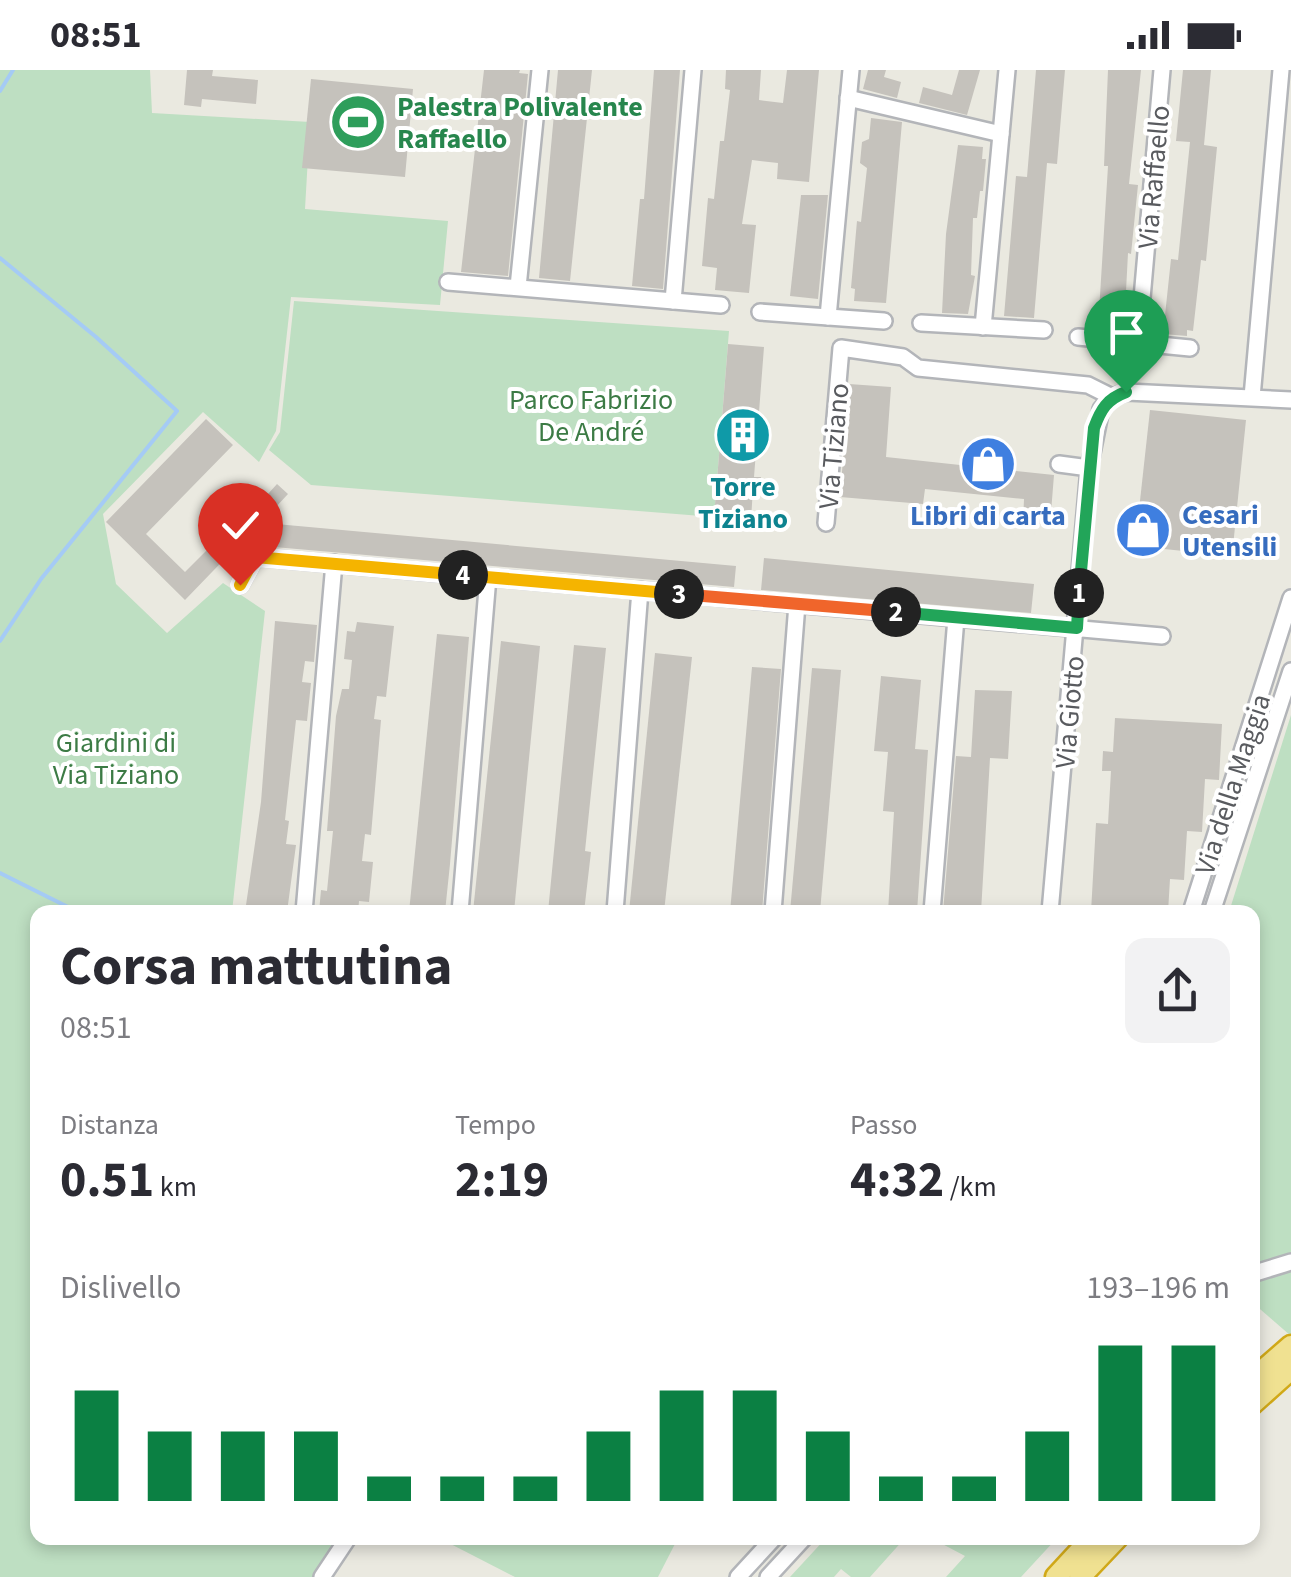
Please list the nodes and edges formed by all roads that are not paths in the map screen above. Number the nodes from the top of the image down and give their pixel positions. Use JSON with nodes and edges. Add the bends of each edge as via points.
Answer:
{"nodes":[{"id":1,"x":540,"y":70,"type":"edge"},
{"id":2,"x":693,"y":70,"type":"edge"},
{"id":3,"x":851,"y":70,"type":"edge"},
{"id":4,"x":1006,"y":70,"type":"edge"},
{"id":5,"x":1162,"y":70,"type":"edge"},
{"id":6,"x":1282,"y":70,"type":"edge"},
{"id":7,"x":848,"y":98,"type":"junction"},
{"id":8,"x":1001,"y":134,"type":"junction"},
{"id":9,"x":448,"y":282,"type":"dead end"},
{"id":10,"x":518,"y":288,"type":"junction"},
{"id":11,"x":673,"y":301,"type":"junction"},
{"id":12,"x":721,"y":305,"type":"dead end"},
{"id":13,"x":760,"y":312,"type":"dead end"},
{"id":14,"x":828,"y":317,"type":"junction"},
{"id":15,"x":884,"y":321,"type":"dead end"},
{"id":16,"x":922,"y":322,"type":"dead end"},
{"id":17,"x":983,"y":327,"type":"junction"},
{"id":18,"x":1044,"y":330,"type":"dead end"},
{"id":19,"x":1078,"y":337,"type":"dead end"},
{"id":20,"x":1138,"y":344,"type":"junction"},
{"id":21,"x":1190,"y":348,"type":"dead end"},
{"id":22,"x":1112,"y":397,"type":"junction"},
{"id":23,"x":1252,"y":397,"type":"junction"},
{"id":24,"x":1291,"y":400,"type":"edge"},
{"id":25,"x":1059,"y":464,"type":"dead end"},
{"id":26,"x":1089,"y":468,"type":"junction"},
{"id":27,"x":826,"y":523,"type":"dead end"},
{"id":28,"x":334,"y":564,"type":"junction"},
{"id":29,"x":488,"y":577,"type":"junction"},
{"id":30,"x":240,"y":585,"type":"dead end"},
{"id":31,"x":640,"y":590,"type":"junction"},
{"id":32,"x":1291,"y":598,"type":"edge"},
{"id":33,"x":797,"y":604,"type":"junction"},
{"id":34,"x":956,"y":618,"type":"junction"},
{"id":35,"x":1077,"y":628,"type":"junction"},
{"id":36,"x":1162,"y":636,"type":"dead end"},
{"id":37,"x":1291,"y":671,"type":"edge"},
{"id":38,"x":305,"y":905,"type":"edge"},
{"id":39,"x":461,"y":905,"type":"edge"},
{"id":40,"x":617,"y":905,"type":"edge"},
{"id":41,"x":774,"y":905,"type":"edge"},
{"id":42,"x":933,"y":905,"type":"edge"},
{"id":43,"x":1051,"y":905,"type":"edge"},
{"id":44,"x":1194,"y":905,"type":"edge"},
{"id":45,"x":1214,"y":905,"type":"edge"},
{"id":46,"x":1291,"y":1262,"type":"edge"},
{"id":47,"x":1260,"y":1272,"type":"edge"},
{"id":48,"x":1291,"y":1346,"type":"edge"},
{"id":49,"x":1291,"y":1369,"type":"edge"},
{"id":50,"x":1260,"y":1373,"type":"edge"},
{"id":51,"x":1260,"y":1397,"type":"edge"},
{"id":52,"x":343,"y":1545,"type":"edge"},
{"id":53,"x":768,"y":1545,"type":"edge"},
{"id":54,"x":798,"y":1545,"type":"edge"},
{"id":55,"x":1086,"y":1545,"type":"edge"},
{"id":56,"x":1110,"y":1545,"type":"edge"},
{"id":57,"x":322,"y":1577,"type":"edge"},
{"id":58,"x":738,"y":1577,"type":"edge"},
{"id":59,"x":768,"y":1577,"type":"edge"},
{"id":60,"x":1056,"y":1577,"type":"edge"},
{"id":61,"x":1080,"y":1577,"type":"edge"}],
"edges":[{"from":1,"to":10,"type":"street"},
{"from":2,"to":11,"type":"street"},
{"from":3,"to":7,"type":"street"},
{"from":4,"to":8,"type":"street"},
{"from":5,"to":20,"type":"street","name":"Via Raffaello"},
{"from":6,"to":23,"type":"street"},
{"from":7,"to":8,"type":"street"},
{"from":7,"to":14,"type":"street"},
{"from":8,"to":17,"type":"street"},
{"from":9,"to":10,"type":"street"},
{"from":10,"to":11,"type":"street"},
{"from":11,"to":12,"type":"street"},
{"from":13,"to":14,"type":"street"},
{"from":14,"to":15,"type":"street"},
{"from":16,"to":17,"type":"street"},
{"from":17,"to":18,"type":"street"},
{"from":19,"to":20,"type":"street"},
{"from":20,"to":21,"type":"street"},
{"from":22,"to":23,"type":"street","via":[[1142,391]]},
{"from":22,"to":26,"type":"street","name":"Via Giotto","via":[[1094,428]]},
{"from":22,"to":27,"type":"street","name":"Via Tiziano","via":[[1088,385],[918,368],[903,357],[841,348]]},
{"from":23,"to":24,"type":"street"},
{"from":25,"to":26,"type":"street"},
{"from":26,"to":35,"type":"street","name":"Via Giotto"},
{"from":28,"to":29,"type":"street"},
{"from":28,"to":30,"type":"street","via":[[255,557]]},
{"from":28,"to":38,"type":"street"},
{"from":29,"to":31,"type":"street"},
{"from":29,"to":39,"type":"street"},
{"from":31,"to":33,"type":"street"},
{"from":31,"to":40,"type":"street"},
{"from":32,"to":44,"type":"street","name":"Via della Maggia"},
{"from":33,"to":34,"type":"street"},
{"from":33,"to":41,"type":"street"},
{"from":34,"to":35,"type":"street"},
{"from":34,"to":42,"type":"street"},
{"from":35,"to":36,"type":"street"},
{"from":35,"to":43,"type":"street","name":"Via Giotto"},
{"from":37,"to":45,"type":"street","name":"Via della Maggia"},
{"from":46,"to":47,"type":"street"},
{"from":48,"to":50,"type":"highway"},
{"from":49,"to":51,"type":"highway"},
{"from":52,"to":57,"type":"street"},
{"from":53,"to":58,"type":"street"},
{"from":54,"to":59,"type":"street"},
{"from":55,"to":60,"type":"highway"},
{"from":56,"to":61,"type":"highway"}]}
